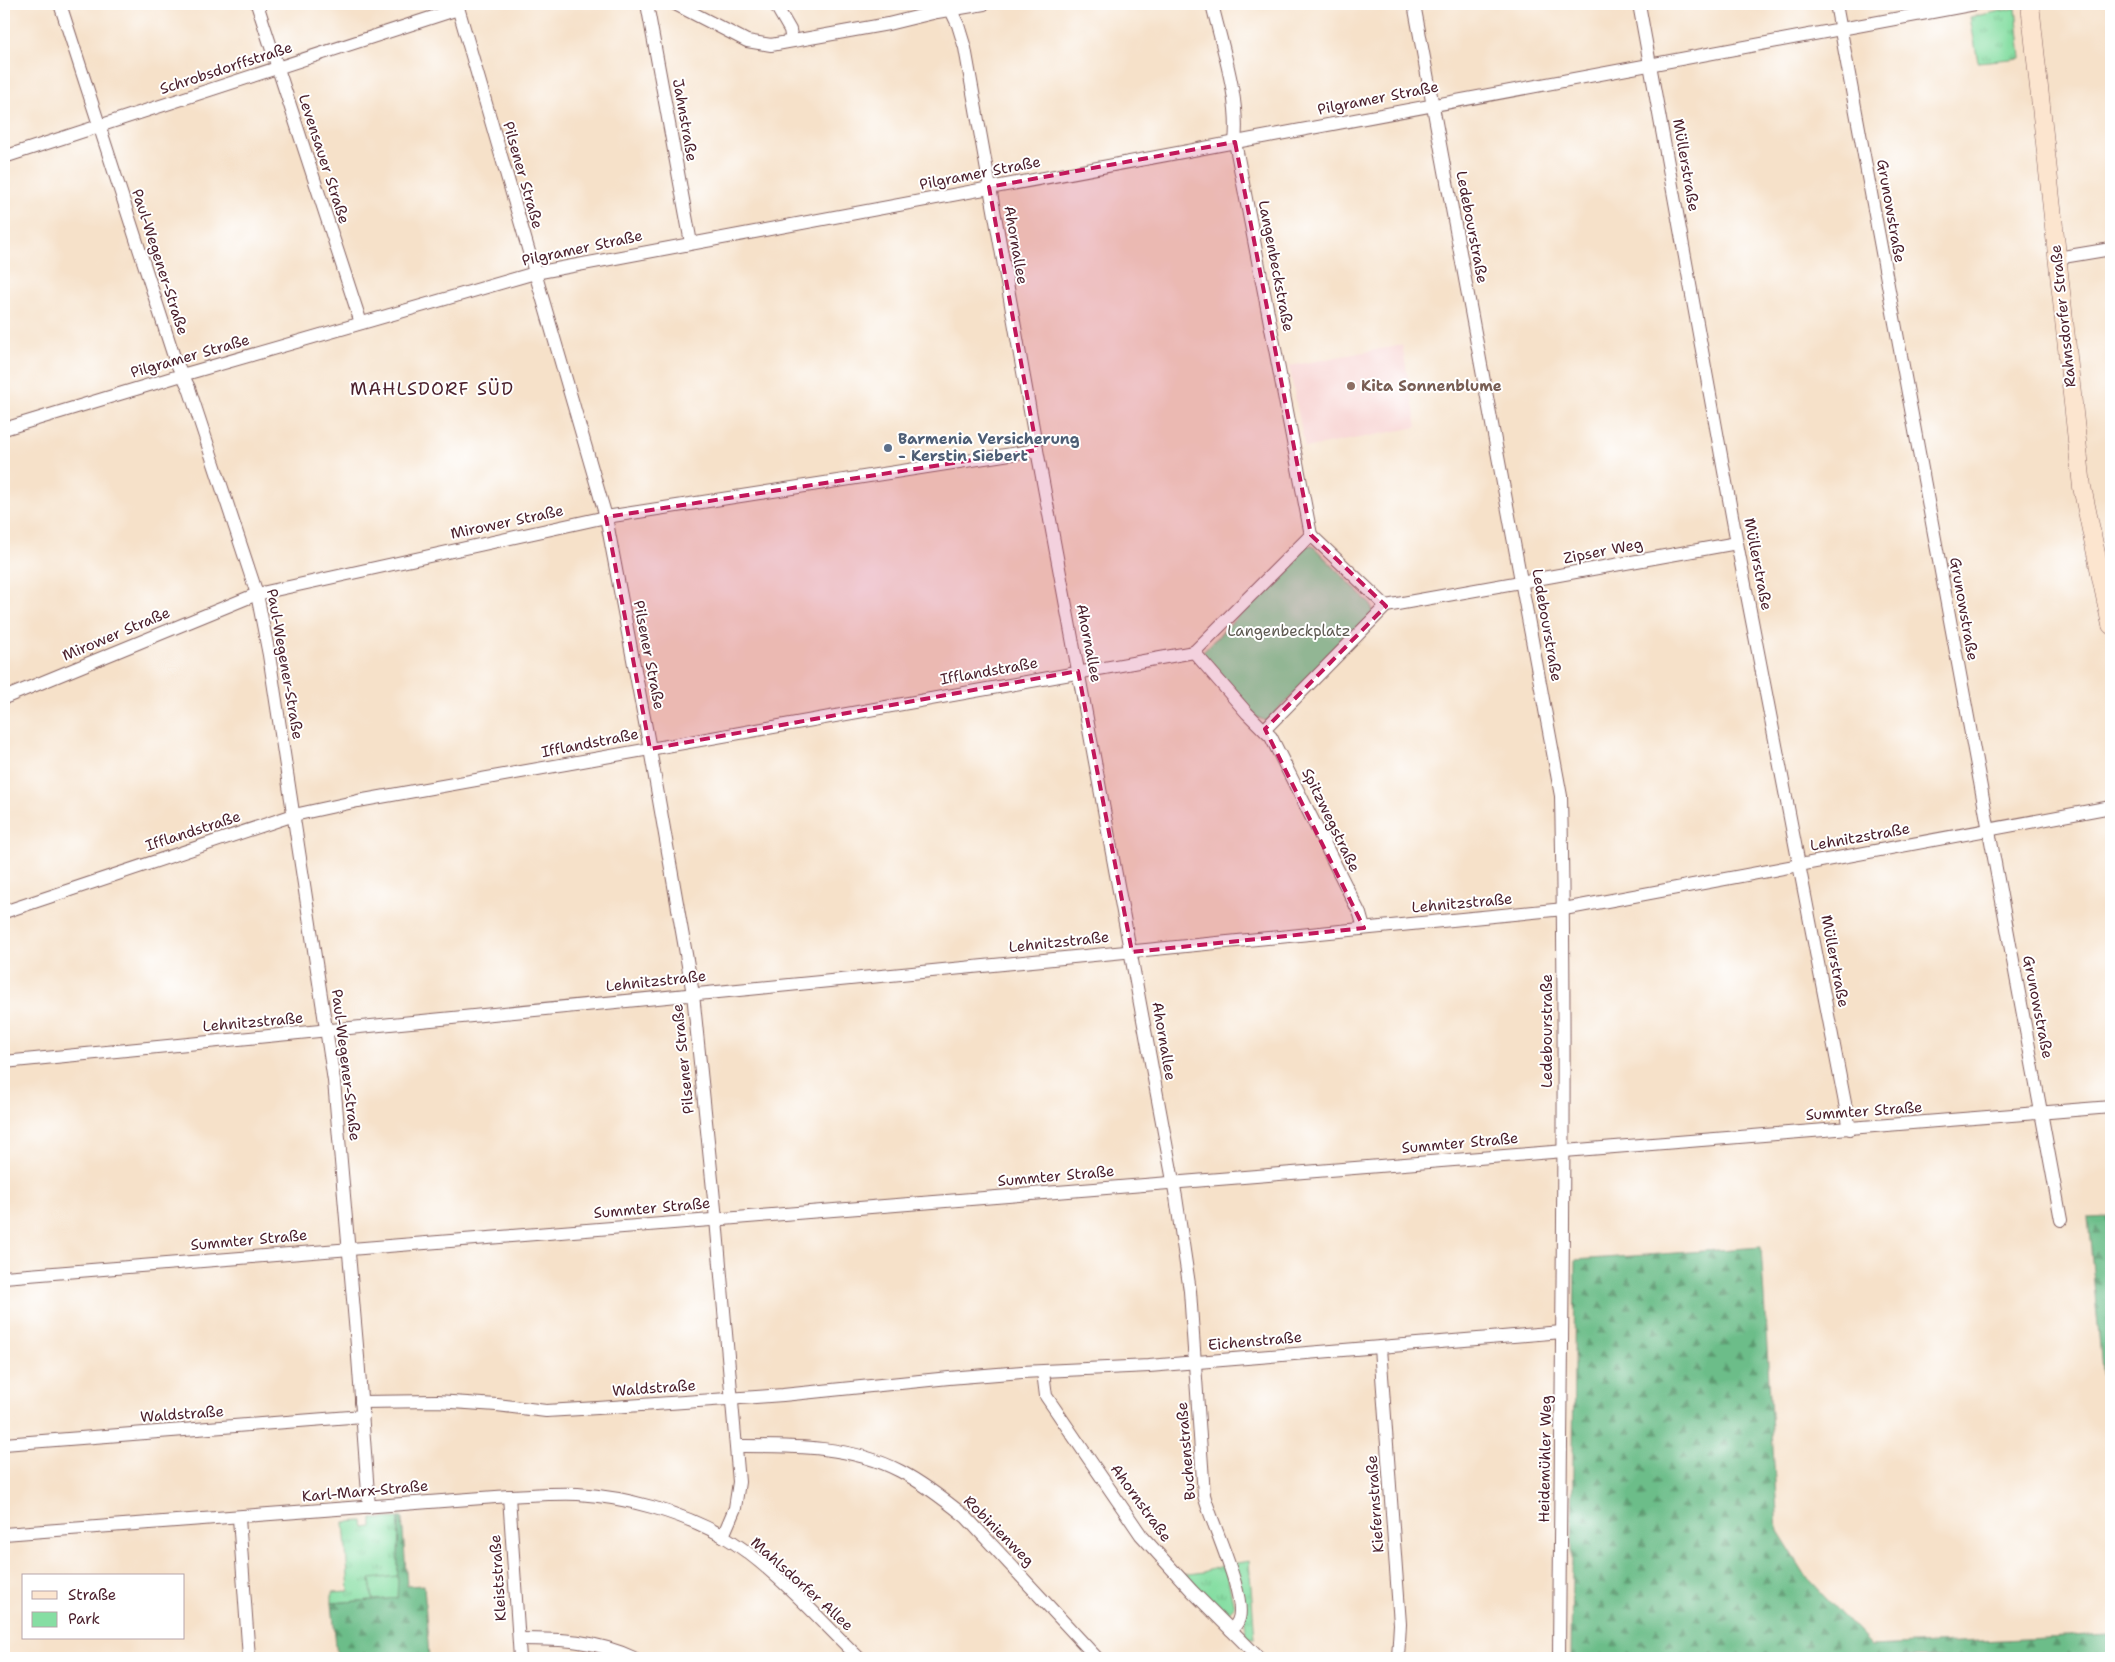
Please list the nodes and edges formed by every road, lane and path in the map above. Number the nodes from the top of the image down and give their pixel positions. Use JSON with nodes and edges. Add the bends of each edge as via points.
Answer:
{"nodes":[{"id":1,"x":60,"y":4,"type":"edge"},
{"id":2,"x":257,"y":4,"type":"edge"},
{"id":3,"x":648,"y":4,"type":"edge"},
{"id":4,"x":675,"y":4,"type":"edge"},
{"id":5,"x":775,"y":4,"type":"edge"},
{"id":6,"x":984,"y":4,"type":"edge"},
{"id":7,"x":1212,"y":4,"type":"edge"},
{"id":8,"x":1414,"y":4,"type":"edge"},
{"id":9,"x":1639,"y":4,"type":"edge"},
{"id":10,"x":1836,"y":4,"type":"edge"},
{"id":11,"x":1975,"y":4,"type":"edge"},
{"id":12,"x":2030,"y":4,"type":"edge"},
{"id":13,"x":458,"y":6,"type":"edge"},
{"id":14,"x":949,"y":7,"type":"edge"},
{"id":15,"x":1841,"y":29,"type":"junction"},
{"id":16,"x":792,"y":41,"type":"junction"},
{"id":17,"x":1651,"y":65,"type":"junction"},
{"id":18,"x":278,"y":68,"type":"junction"},
{"id":19,"x":1433,"y":104,"type":"junction"},
{"id":20,"x":100,"y":126,"type":"junction"},
{"id":21,"x":1235,"y":142,"type":"junction"},
{"id":22,"x":4,"y":157,"type":"edge"},
{"id":23,"x":989,"y":187,"type":"junction"},
{"id":24,"x":691,"y":243,"type":"junction"},
{"id":25,"x":2111,"y":250,"type":"edge"},
{"id":26,"x":2057,"y":258,"type":"junction"},
{"id":27,"x":535,"y":273,"type":"junction"},
{"id":28,"x":361,"y":323,"type":"junction"},
{"id":29,"x":182,"y":375,"type":"junction"},
{"id":30,"x":4,"y":429,"type":"edge"},
{"id":31,"x":1037,"y":450,"type":"junction"},
{"id":32,"x":606,"y":517,"type":"junction"},
{"id":33,"x":1311,"y":534,"type":"junction"},
{"id":34,"x":1737,"y":543,"type":"junction"},
{"id":35,"x":1523,"y":583,"type":"junction"},
{"id":36,"x":257,"y":594,"type":"junction"},
{"id":37,"x":1386,"y":606,"type":"junction"},
{"id":38,"x":2111,"y":625,"type":"edge"},
{"id":39,"x":1194,"y":652,"type":"junction"},
{"id":40,"x":1078,"y":671,"type":"junction"},
{"id":41,"x":4,"y":698,"type":"edge"},
{"id":42,"x":1265,"y":729,"type":"junction"},
{"id":43,"x":650,"y":749,"type":"junction"},
{"id":44,"x":2111,"y":807,"type":"edge"},
{"id":45,"x":294,"y":815,"type":"junction"},
{"id":46,"x":1989,"y":830,"type":"junction"},
{"id":47,"x":1800,"y":864,"type":"junction"},
{"id":48,"x":1564,"y":910,"type":"junction"},
{"id":49,"x":4,"y":912,"type":"edge"},
{"id":50,"x":1364,"y":928,"type":"junction"},
{"id":51,"x":1132,"y":952,"type":"junction"},
{"id":52,"x":693,"y":994,"type":"junction"},
{"id":53,"x":327,"y":1032,"type":"junction"},
{"id":54,"x":4,"y":1062,"type":"edge"},
{"id":55,"x":2111,"y":1107,"type":"edge"},
{"id":56,"x":2041,"y":1113,"type":"junction"},
{"id":57,"x":1850,"y":1129,"type":"junction"},
{"id":58,"x":1563,"y":1150,"type":"junction"},
{"id":59,"x":1173,"y":1183,"type":"junction"},
{"id":60,"x":716,"y":1219,"type":"junction"},
{"id":61,"x":2061,"y":1220,"type":"dead end"},
{"id":62,"x":349,"y":1249,"type":"junction"},
{"id":63,"x":1564,"y":1261,"type":"joint"},
{"id":64,"x":4,"y":1277,"type":"edge"},
{"id":65,"x":1190,"y":1291,"type":"joint"},
{"id":66,"x":1562,"y":1332,"type":"junction"},
{"id":67,"x":1380,"y":1348,"type":"junction"},
{"id":68,"x":1196,"y":1362,"type":"junction"},
{"id":69,"x":1043,"y":1372,"type":"junction"},
{"id":70,"x":950,"y":1378,"type":"joint"},
{"id":71,"x":733,"y":1398,"type":"junction"},
{"id":72,"x":361,"y":1402,"type":"junction"},
{"id":73,"x":363,"y":1416,"type":"junction"},
{"id":74,"x":4,"y":1444,"type":"edge"},
{"id":75,"x":737,"y":1446,"type":"junction"},
{"id":76,"x":509,"y":1496,"type":"junction"},
{"id":77,"x":369,"y":1507,"type":"junction"},
{"id":78,"x":240,"y":1518,"type":"junction"},
{"id":79,"x":4,"y":1534,"type":"edge"},
{"id":80,"x":723,"y":1536,"type":"junction"},
{"id":81,"x":1231,"y":1630,"type":"junction"},
{"id":82,"x":519,"y":1639,"type":"junction"},
{"id":83,"x":249,"y":1658,"type":"edge"},
{"id":84,"x":520,"y":1658,"type":"edge"},
{"id":85,"x":634,"y":1658,"type":"edge"},
{"id":86,"x":859,"y":1658,"type":"edge"},
{"id":87,"x":1097,"y":1658,"type":"edge"},
{"id":88,"x":1259,"y":1658,"type":"edge"},
{"id":89,"x":1398,"y":1658,"type":"edge"},
{"id":90,"x":1559,"y":1658,"type":"edge"}],
"edges":[{"from":1,"to":20,"type":"street","name":"Paul-Wegener-Straße"},
{"from":2,"to":18,"type":"street","name":"Levensauer Straße"},
{"from":3,"to":24,"type":"street","name":"Jahnstraße"},
{"from":4,"to":16,"type":"street","via":[[747,40],[771,45]]},
{"from":5,"to":16,"type":"street","via":[[790,30]]},
{"from":6,"to":14,"type":"street"},
{"from":7,"to":21,"type":"street","name":"Langenbeckstraße","via":[[1232,90],[1237,126]]},
{"from":8,"to":19,"type":"street","name":"Ledebourstraße"},
{"from":9,"to":17,"type":"street","name":"Müllerstraße"},
{"from":10,"to":15,"type":"street","name":"Grunowstraße"},
{"from":11,"to":15,"type":"street","name":"Pilgramer Straße"},
{"from":12,"to":26,"type":"street","name":"Rahnsdorfer Straße"},
{"from":13,"to":18,"type":"street","name":"Schrobsdorffstraße"},
{"from":13,"to":27,"type":"street","name":"Pilsener Straße"},
{"from":14,"to":16,"type":"street","via":[[888,24]]},
{"from":14,"to":23,"type":"street","name":"Ahornallee","via":[[965,48]]},
{"from":15,"to":17,"type":"street","name":"Pilgramer Straße"},
{"from":15,"to":46,"type":"street","name":"Grunowstraße"},
{"from":17,"to":19,"type":"street","name":"Pilgramer Straße"},
{"from":17,"to":34,"type":"street","name":"Müllerstraße"},
{"from":18,"to":20,"type":"street","name":"Schrobsdorffstraße"},
{"from":18,"to":28,"type":"street","name":"Levensauer Straße"},
{"from":19,"to":21,"type":"street","name":"Pilgramer Straße"},
{"from":19,"to":35,"type":"street","name":"Ledebourstraße"},
{"from":20,"to":22,"type":"street","name":"Schrobsdorffstraße"},
{"from":20,"to":29,"type":"street","name":"Paul-Wegener-Straße"},
{"from":21,"to":23,"type":"street","name":"Pilgramer Straße"},
{"from":21,"to":33,"type":"street","name":"Langenbeckstraße"},
{"from":23,"to":24,"type":"street","name":"Pilgramer Straße"},
{"from":23,"to":31,"type":"street","name":"Ahornallee"},
{"from":24,"to":27,"type":"street","name":"Pilgramer Straße"},
{"from":25,"to":26,"type":"street"},
{"from":26,"to":38,"type":"street","name":"Rahnsdorfer Straße","via":[[2082,487]]},
{"from":27,"to":28,"type":"street","name":"Pilgramer Straße"},
{"from":27,"to":32,"type":"street","name":"Pilsener Straße"},
{"from":28,"to":29,"type":"street","name":"Pilgramer Straße"},
{"from":29,"to":30,"type":"street","name":"Pilgramer Straße"},
{"from":29,"to":36,"type":"street","name":"Paul-Wegener-Straße"},
{"from":31,"to":32,"type":"street","name":"Mirower Straße"},
{"from":31,"to":40,"type":"street","name":"Ahornallee"},
{"from":32,"to":36,"type":"street","name":"Mirower Straße"},
{"from":32,"to":43,"type":"street","name":"Pilsener Straße"},
{"from":33,"to":37,"type":"street"},
{"from":33,"to":39,"type":"street"},
{"from":34,"to":35,"type":"street","name":"Zipser Weg"},
{"from":34,"to":47,"type":"street","name":"Müllerstraße"},
{"from":35,"to":37,"type":"street","name":"Zipser Weg"},
{"from":35,"to":48,"type":"street","name":"Ledebourstraße","via":[[1562,796]]},
{"from":36,"to":41,"type":"street","name":"Mirower Straße"},
{"from":36,"to":45,"type":"street","name":"Paul-Wegener-Straße"},
{"from":37,"to":42,"type":"street"},
{"from":39,"to":40,"type":"street","name":"Ifflandstraße"},
{"from":39,"to":42,"type":"street"},
{"from":40,"to":43,"type":"street","name":"Ifflandstraße"},
{"from":40,"to":51,"type":"street","name":"Ahornallee"},
{"from":42,"to":50,"type":"street","name":"Spitzwegstraße","via":[[1309,811]]},
{"from":43,"to":45,"type":"street","name":"Ifflandstraße"},
{"from":43,"to":52,"type":"street","name":"Pilsener Straße"},
{"from":44,"to":46,"type":"street","name":"Lehnitzstraße"},
{"from":45,"to":49,"type":"street","name":"Ifflandstraße"},
{"from":45,"to":53,"type":"street","name":"Paul-Wegener-Straße"},
{"from":46,"to":47,"type":"street","name":"Lehnitzstraße"},
{"from":46,"to":56,"type":"street","name":"Grunowstraße"},
{"from":47,"to":48,"type":"street","name":"Lehnitzstraße"},
{"from":47,"to":57,"type":"street","name":"Müllerstraße"},
{"from":48,"to":50,"type":"street","name":"Lehnitzstraße"},
{"from":48,"to":58,"type":"street","name":"Ledebourstraße"},
{"from":50,"to":51,"type":"street","name":"Lehnitzstraße"},
{"from":51,"to":52,"type":"street","name":"Lehnitzstraße"},
{"from":51,"to":59,"type":"street","name":"Ahornallee"},
{"from":52,"to":53,"type":"street","name":"Lehnitzstraße"},
{"from":52,"to":60,"type":"street","name":"Pilsener Straße"},
{"from":53,"to":54,"type":"street","name":"Lehnitzstraße"},
{"from":53,"to":62,"type":"street","name":"Paul-Wegener-Straße"},
{"from":55,"to":56,"type":"street","name":"Summter Straße"},
{"from":56,"to":57,"type":"street","name":"Summter Straße"},
{"from":56,"to":61,"type":"street","name":"Grunowstraße"},
{"from":57,"to":58,"type":"street","name":"Summter Straße"},
{"from":58,"to":59,"type":"street","name":"Summter Straße"},
{"from":58,"to":63,"type":"street","name":"Ledebourstraße"},
{"from":59,"to":60,"type":"street","name":"Summter Straße"},
{"from":59,"to":65,"type":"street","name":"Ahornallee"},
{"from":60,"to":62,"type":"street","name":"Summter Straße"},
{"from":60,"to":71,"type":"street","name":"Pilsener Straße"},
{"from":62,"to":64,"type":"street","name":"Summter Straße"},
{"from":62,"to":72,"type":"street","name":"Paul-Wegener-Straße"},
{"from":63,"to":66,"type":"street","name":"Heidemühler Weg"},
{"from":65,"to":68,"type":"street","name":"Buchenstraße"},
{"from":66,"to":67,"type":"street","name":"Eichenstraße"},
{"from":66,"to":90,"type":"street","name":"Heidemühler Weg"},
{"from":67,"to":68,"type":"street","name":"Eichenstraße"},
{"from":67,"to":89,"type":"street","name":"Kiefernstraße","via":[[1400,1624]]},
{"from":68,"to":69,"type":"street","name":"Eichenstraße"},
{"from":68,"to":81,"type":"street","name":"Buchenstraße","via":[[1204,1495],[1240,1606],[1239,1621]]},
{"from":69,"to":70,"type":"street","name":"Eichenstraße"},
{"from":69,"to":81,"type":"street","name":"Ahornstraße","via":[[1046,1396],[1141,1535]]},
{"from":70,"to":71,"type":"street","name":"Waldstraße"},
{"from":71,"to":72,"type":"street","name":"Waldstraße","via":[[546,1411],[437,1401]]},
{"from":71,"to":75,"type":"street"},
{"from":72,"to":73,"type":"street","name":"Paul-Wegener-Straße"},
{"from":73,"to":74,"type":"street","name":"Waldstraße"},
{"from":73,"to":77,"type":"street","name":"Paul-Wegener-Straße"},
{"from":75,"to":80,"type":"street","via":[[739,1482],[735,1508]]},
{"from":75,"to":87,"type":"street","name":"Robinienweg","via":[[831,1449],[899,1471],[966,1517]]},
{"from":76,"to":77,"type":"street","name":"Karl-Marx-Straße"},
{"from":76,"to":80,"type":"street","name":"Karl-Marx-Straße","via":[[558,1494],[605,1497],[660,1510]]},
{"from":76,"to":82,"type":"street","name":"Kleiststraße"},
{"from":77,"to":78,"type":"street","name":"Karl-Marx-Straße"},
{"from":78,"to":79,"type":"street","name":"Karl-Marx-Straße","via":[[229,1516]]},
{"from":78,"to":83,"type":"street"},
{"from":80,"to":86,"type":"street","name":"Mahlsdorfer Allee","via":[[774,1576]]},
{"from":81,"to":88,"type":"street","name":"Ahornstraße"},
{"from":82,"to":84,"type":"street","name":"Kleiststraße"},
{"from":82,"to":85,"type":"street","via":[[588,1643]]}]}
